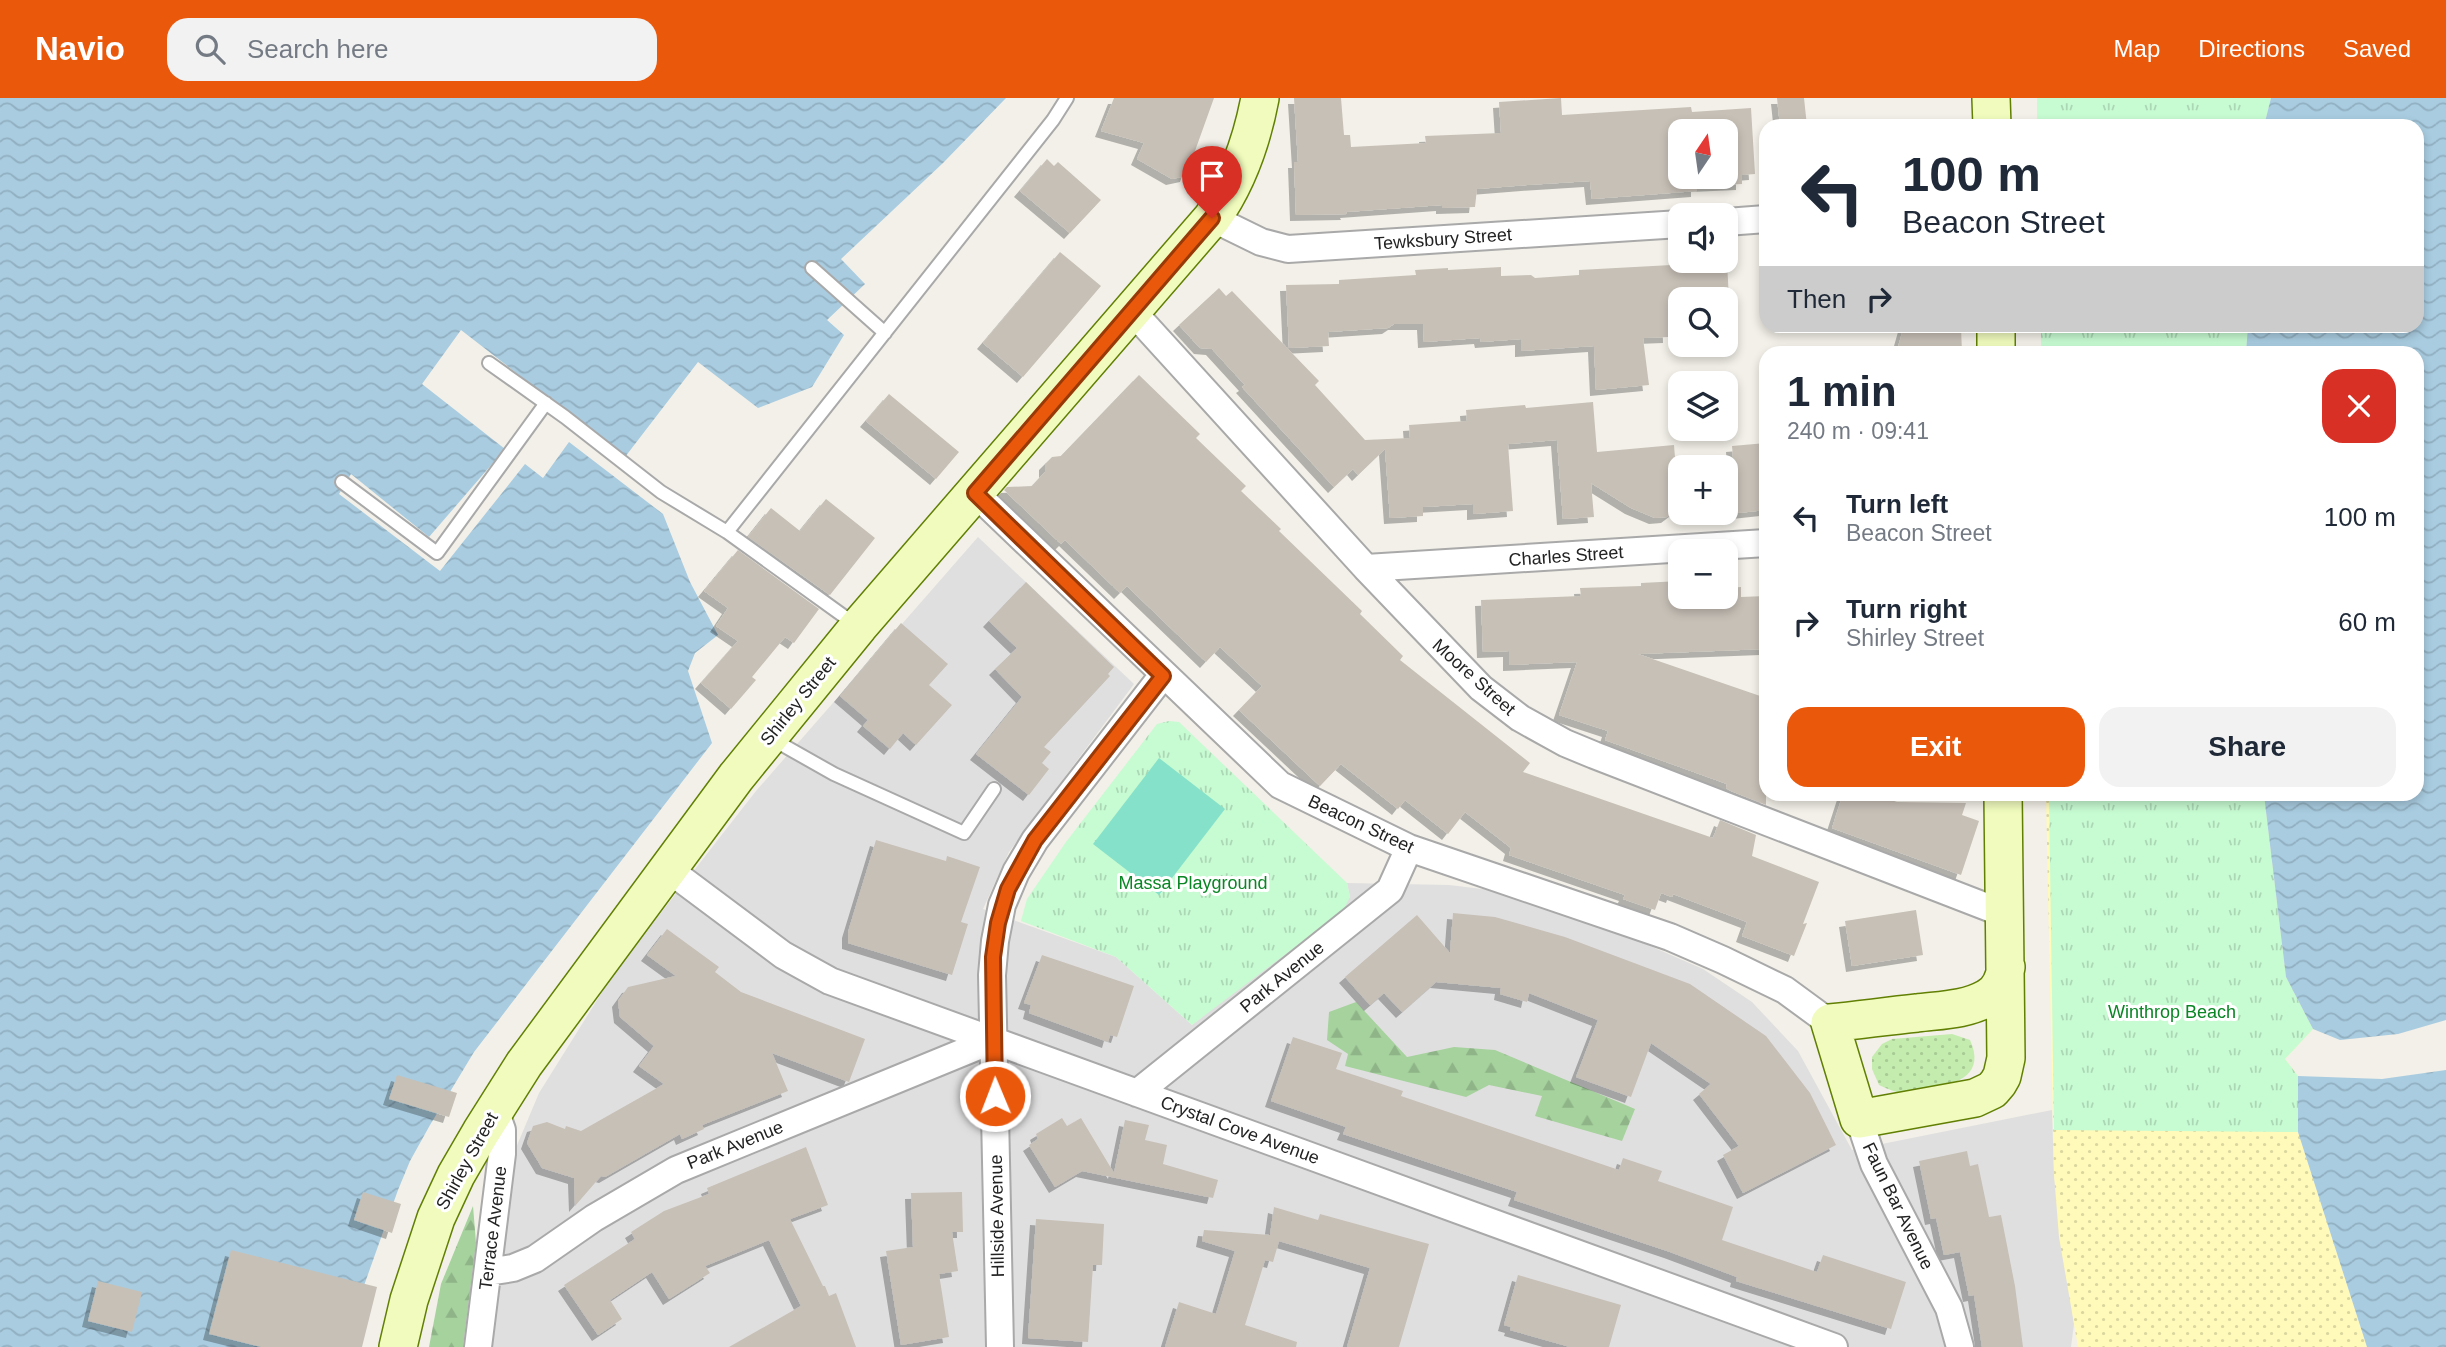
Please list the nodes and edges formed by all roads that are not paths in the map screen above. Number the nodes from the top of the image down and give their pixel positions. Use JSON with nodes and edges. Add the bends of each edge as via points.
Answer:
{"nodes":[{"id":1,"x":1067,"y":98,"type":"edge"},
{"id":2,"x":1260,"y":98,"type":"edge"},
{"id":3,"x":1991,"y":98,"type":"edge"},
{"id":4,"x":1992,"y":119,"type":"edge"},
{"id":5,"x":1212,"y":218,"type":"junction"},
{"id":6,"x":1759,"y":220,"type":"edge"},
{"id":7,"x":1738,"y":221,"type":"edge"},
{"id":8,"x":1668,"y":226,"type":"edge"},
{"id":9,"x":812,"y":268,"type":"dead end"},
{"id":10,"x":1132,"y":311,"type":"junction"},
{"id":11,"x":885,"y":333,"type":"junction"},
{"id":12,"x":489,"y":363,"type":"dead end"},
{"id":13,"x":546,"y":403,"type":"junction"},
{"id":14,"x":342,"y":482,"type":"dead end"},
{"id":15,"x":975,"y":493,"type":"junction"},
{"id":16,"x":727,"y":532,"type":"junction"},
{"id":17,"x":1759,"y":543,"type":"edge"},
{"id":18,"x":1366,"y":568,"type":"junction"},
{"id":19,"x":859,"y":626,"type":"junction"},
{"id":20,"x":1163,"y":676,"type":"junction"},
{"id":21,"x":769,"y":737,"type":"junction"},
{"id":22,"x":994,"y":789,"type":"dead end"},
{"id":23,"x":2003,"y":801,"type":"edge"},
{"id":24,"x":1409,"y":848,"type":"junction"},
{"id":25,"x":668,"y":869,"type":"junction"},
{"id":26,"x":2005,"y":914,"type":"junction"},
{"id":27,"x":2006,"y":967,"type":"junction"},
{"id":28,"x":1830,"y":1023,"type":"junction"},
{"id":29,"x":993,"y":1040,"type":"junction"},
{"id":30,"x":1138,"y":1093,"type":"junction"},
{"id":31,"x":495,"y":1110,"type":"junction"},
{"id":32,"x":1859,"y":1119,"type":"junction"},
{"id":33,"x":488,"y":1272,"type":"junction"},
{"id":34,"x":398,"y":1347,"type":"edge"},
{"id":35,"x":478,"y":1347,"type":"edge"},
{"id":36,"x":1000,"y":1347,"type":"edge"},
{"id":37,"x":1834,"y":1347,"type":"edge"},
{"id":38,"x":1960,"y":1347,"type":"edge"}],
"edges":[{"from":1,"to":11,"type":"lane"},
{"from":2,"to":5,"type":"main road","name":"Shirley Street","via":[[1247,149]]},
{"from":3,"to":4,"type":"main road"},
{"from":5,"to":8,"type":"street","name":"Tewksbury Street","via":[[1288,249]]},
{"from":5,"to":10,"type":"main road","name":"Shirley Street"},
{"from":6,"to":7,"type":"street"},
{"from":9,"to":11,"type":"lane"},
{"from":10,"to":15,"type":"main road","name":"Shirley Street"},
{"from":10,"to":18,"type":"street","name":"Moore Street"},
{"from":11,"to":16,"type":"lane"},
{"from":12,"to":13,"type":"lane"},
{"from":13,"to":14,"type":"lane","via":[[437,553]]},
{"from":13,"to":16,"type":"lane","via":[[661,492]]},
{"from":15,"to":19,"type":"main road","name":"Shirley Street"},
{"from":15,"to":20,"type":"street","name":"Beacon Street"},
{"from":16,"to":19,"type":"lane"},
{"from":17,"to":18,"type":"street","name":"Charles Street"},
{"from":18,"to":26,"type":"street","name":"Moore Street","via":[[1481,688],[1542,731]]},
{"from":19,"to":21,"type":"main road","name":"Shirley Street"},
{"from":20,"to":24,"type":"street","name":"Beacon Street","via":[[1280,785]]},
{"from":20,"to":29,"type":"street","name":"Hillside Avenue","via":[[1035,840],[1008,889],[993,957]]},
{"from":21,"to":22,"type":"lane","via":[[834,774],[964,833]]},
{"from":21,"to":25,"type":"main road","name":"Shirley Street"},
{"from":23,"to":26,"type":"main road"},
{"from":24,"to":28,"type":"street","name":"Beacon Street","via":[[1670,937],[1767,980]]},
{"from":24,"to":30,"type":"street","name":"Park Avenue","via":[[1390,890]]},
{"from":25,"to":29,"type":"street","name":"Crystal Cove Avenue","via":[[802,967]]},
{"from":25,"to":31,"type":"main road","name":"Shirley Street"},
{"from":26,"to":27,"type":"main road"},
{"from":27,"to":28,"type":"main road","via":[[1996,991],[1972,1004]]},
{"from":27,"to":32,"type":"main road","via":[[2006,1058],[2002,1076],[1992,1090],[1976,1098]]},
{"from":28,"to":32,"type":"main road","name":"Faun Bar Avenue"},
{"from":29,"to":30,"type":"street","name":"Crystal Cove Avenue"},
{"from":29,"to":33,"type":"street","name":"Park Avenue","via":[[676,1170],[535,1259]]},
{"from":29,"to":36,"type":"street","name":"Hillside Avenue"},
{"from":30,"to":37,"type":"street","name":"Crystal Cove Avenue"},
{"from":31,"to":33,"type":"street","name":"Terrace Avenue","via":[[502,1130],[502,1154]]},
{"from":31,"to":34,"type":"main road","name":"Shirley Street","via":[[436,1218]]},
{"from":32,"to":38,"type":"street","name":"Faun Bar Avenue","via":[[1874,1164],[1949,1308]]},
{"from":33,"to":35,"type":"street","name":"Terrace Avenue"}]}
